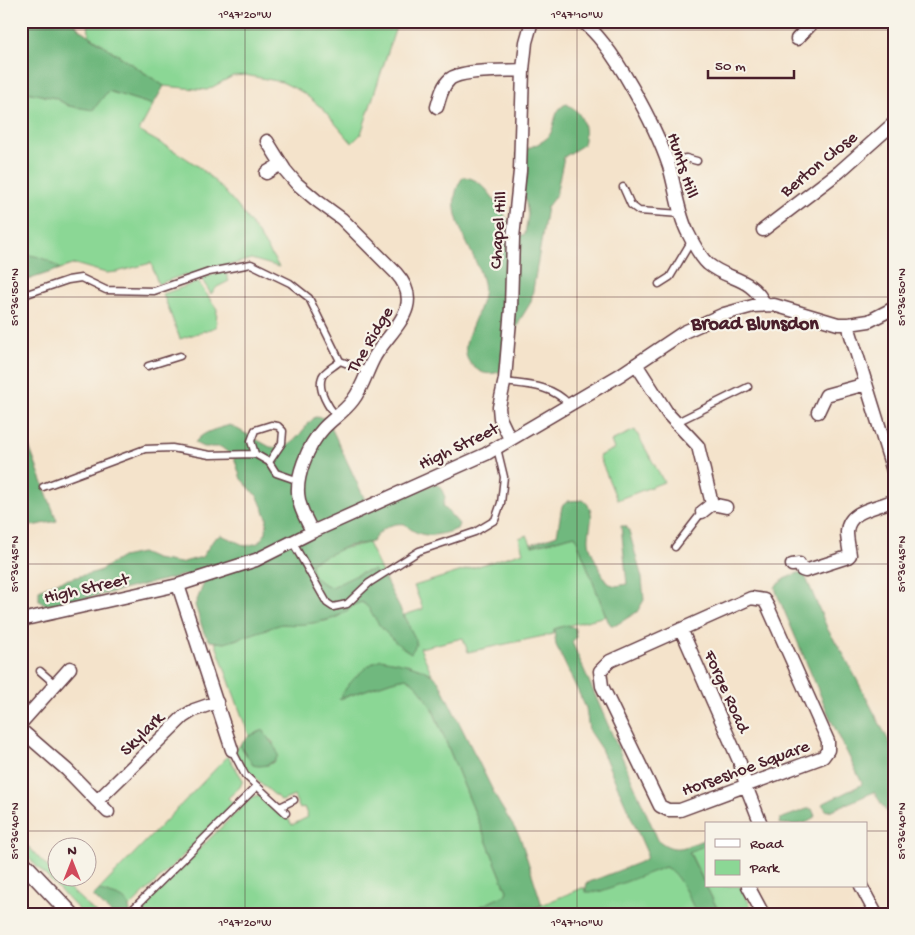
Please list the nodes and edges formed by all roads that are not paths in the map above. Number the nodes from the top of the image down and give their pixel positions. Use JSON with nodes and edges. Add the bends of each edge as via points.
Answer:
{"nodes":[{"id":1,"x":532,"y":21,"type":"edge"},
{"id":2,"x":581,"y":21,"type":"edge"},
{"id":3,"x":814,"y":21,"type":"edge"},
{"id":4,"x":797,"y":38,"type":"dead end"},
{"id":5,"x":524,"y":70,"type":"junction"},
{"id":6,"x":437,"y":107,"type":"dead end"},
{"id":7,"x":894,"y":123,"type":"edge"},
{"id":8,"x":267,"y":141,"type":"dead end"},
{"id":9,"x":667,"y":161,"type":"junction"},
{"id":10,"x":697,"y":161,"type":"dead end"},
{"id":11,"x":281,"y":164,"type":"junction"},
{"id":12,"x":266,"y":173,"type":"dead end"},
{"id":13,"x":623,"y":187,"type":"dead end"},
{"id":14,"x":681,"y":214,"type":"junction"},
{"id":15,"x":763,"y":230,"type":"dead end"},
{"id":16,"x":692,"y":240,"type":"junction"},
{"id":17,"x":659,"y":284,"type":"dead end"},
{"id":18,"x":21,"y":296,"type":"edge"},
{"id":19,"x":765,"y":305,"type":"junction"},
{"id":20,"x":894,"y":308,"type":"edge"},
{"id":21,"x":849,"y":324,"type":"junction"},
{"id":22,"x":180,"y":356,"type":"dead end"},
{"id":23,"x":340,"y":362,"type":"junction"},
{"id":24,"x":636,"y":364,"type":"junction"},
{"id":25,"x":148,"y":366,"type":"dead end"},
{"id":26,"x":367,"y":372,"type":"junction"},
{"id":27,"x":504,"y":382,"type":"junction"},
{"id":28,"x":866,"y":384,"type":"junction"},
{"id":29,"x":748,"y":387,"type":"dead end"},
{"id":30,"x":569,"y":404,"type":"junction"},
{"id":31,"x":818,"y":412,"type":"dead end"},
{"id":32,"x":337,"y":417,"type":"junction"},
{"id":33,"x":675,"y":423,"type":"junction"},
{"id":34,"x":510,"y":440,"type":"junction"},
{"id":35,"x":497,"y":448,"type":"junction"},
{"id":36,"x":255,"y":454,"type":"junction"},
{"id":37,"x":268,"y":462,"type":"junction"},
{"id":38,"x":894,"y":474,"type":"edge"},
{"id":39,"x":299,"y":481,"type":"junction"},
{"id":40,"x":43,"y":486,"type":"dead end"},
{"id":41,"x":894,"y":500,"type":"edge"},
{"id":42,"x":726,"y":507,"type":"dead end"},
{"id":43,"x":707,"y":508,"type":"junction"},
{"id":44,"x":312,"y":532,"type":"junction"},
{"id":45,"x":293,"y":543,"type":"junction"},
{"id":46,"x":676,"y":547,"type":"dead end"},
{"id":47,"x":792,"y":565,"type":"dead end"},
{"id":48,"x":178,"y":585,"type":"junction"},
{"id":49,"x":21,"y":620,"type":"edge"},
{"id":50,"x":681,"y":628,"type":"junction"},
{"id":51,"x":70,"y":668,"type":"dead end"},
{"id":52,"x":40,"y":671,"type":"dead end"},
{"id":53,"x":56,"y":685,"type":"junction"},
{"id":54,"x":217,"y":702,"type":"junction"},
{"id":55,"x":21,"y":723,"type":"edge"},
{"id":56,"x":21,"y":730,"type":"edge"},
{"id":57,"x":232,"y":750,"type":"joint"},
{"id":58,"x":257,"y":786,"type":"junction"},
{"id":59,"x":746,"y":786,"type":"junction"},
{"id":60,"x":294,"y":800,"type":"dead end"},
{"id":61,"x":97,"y":802,"type":"junction"},
{"id":62,"x":280,"y":807,"type":"junction"},
{"id":63,"x":108,"y":812,"type":"dead end"},
{"id":64,"x":286,"y":813,"type":"dead end"},
{"id":65,"x":760,"y":822,"type":"edge"},
{"id":66,"x":21,"y":862,"type":"edge"},
{"id":67,"x":749,"y":888,"type":"edge"},
{"id":68,"x":862,"y":888,"type":"edge"},
{"id":69,"x":72,"y":914,"type":"edge"},
{"id":70,"x":128,"y":914,"type":"edge"},
{"id":71,"x":764,"y":914,"type":"edge"},
{"id":72,"x":876,"y":914,"type":"edge"}],
"edges":[{"from":1,"to":5,"type":"street","name":"Chapel Hill","via":[[526,42]]},
{"from":2,"to":9,"type":"street","name":"Hunts Hill","via":[[594,32],[619,67]]},
{"from":3,"to":4,"type":"street"},
{"from":5,"to":6,"type":"street","via":[[452,77],[443,88]]},
{"from":5,"to":27,"type":"street","name":"Chapel Hill"},
{"from":7,"to":15,"type":"street","name":"Berton Close","via":[[839,172]]},
{"from":8,"to":11,"type":"street","name":"The Ridge"},
{"from":9,"to":10,"type":"lane","via":[[686,158]]},
{"from":9,"to":14,"type":"street","name":"Hunts Hill"},
{"from":11,"to":12,"type":"street"},
{"from":11,"to":26,"type":"street","name":"The Ridge","via":[[302,189],[342,219],[405,286],[408,300],[405,315]]},
{"from":13,"to":14,"type":"lane","via":[[631,206],[639,211]]},
{"from":14,"to":16,"type":"street","name":"Hunts Hill"},
{"from":16,"to":17,"type":"lane","via":[[670,277]]},
{"from":16,"to":19,"type":"street","name":"Hunts Hill","via":[[708,264],[751,286]]},
{"from":18,"to":23,"type":"lane","via":[[81,278],[106,290],[154,291],[209,272],[251,264],[290,283],[309,298]]},
{"from":19,"to":21,"type":"street","name":"High Street"},
{"from":19,"to":24,"type":"street","name":"High Street","via":[[738,309],[707,320]]},
{"from":20,"to":21,"type":"street","name":"High Street","via":[[869,321]]},
{"from":21,"to":28,"type":"street"},
{"from":22,"to":25,"type":"lane"},
{"from":23,"to":26,"type":"lane"},
{"from":23,"to":32,"type":"lane","via":[[323,374],[321,383],[327,404]]},
{"from":24,"to":30,"type":"street","name":"High Street"},
{"from":24,"to":33,"type":"street"},
{"from":26,"to":32,"type":"street","name":"The Ridge","via":[[353,400]]},
{"from":27,"to":30,"type":"lane","via":[[544,387]]},
{"from":27,"to":34,"type":"street","name":"Chapel Hill","via":[[499,412]]},
{"from":28,"to":31,"type":"street","via":[[826,395]]},
{"from":28,"to":38,"type":"street"},
{"from":29,"to":33,"type":"lane"},
{"from":30,"to":34,"type":"street","name":"High Street"},
{"from":32,"to":39,"type":"street","name":"The Ridge","via":[[313,443]]},
{"from":33,"to":43,"type":"street","via":[[698,446]]},
{"from":34,"to":35,"type":"street","name":"High Street"},
{"from":35,"to":44,"type":"street","name":"High Street"},
{"from":35,"to":45,"type":"lane","via":[[504,477],[495,520],[474,532],[419,550],[399,566],[368,583],[347,604],[332,607],[327,603]]},
{"from":36,"to":37,"type":"lane"},
{"from":36,"to":37,"type":"lane","via":[[251,441],[255,430],[278,426],[282,431],[282,443]]},
{"from":36,"to":40,"type":"lane","via":[[210,455],[172,448],[145,449]]},
{"from":37,"to":39,"type":"lane","via":[[276,472]]},
{"from":39,"to":44,"type":"street","name":"The Ridge","via":[[299,504]]},
{"from":41,"to":47,"type":"street","via":[[856,510],[848,526],[848,558],[805,571],[799,564]]},
{"from":42,"to":43,"type":"street"},
{"from":43,"to":46,"type":"lane"},
{"from":44,"to":45,"type":"street","name":"High Street"},
{"from":45,"to":48,"type":"street","name":"High Street","via":[[236,568]]},
{"from":48,"to":49,"type":"street","name":"High Street"},
{"from":48,"to":54,"type":"street"},
{"from":50,"to":59,"type":"street","name":"Forge Road","via":[[740,763]]},
{"from":50,"to":59,"type":"street","name":"Horseshoe Square","via":[[610,661],[600,671],[602,686],[660,806],[680,810]]},
{"from":50,"to":59,"type":"street","name":"Horseshoe Square","via":[[751,598],[764,600],[828,741],[828,750],[823,757]]},
{"from":51,"to":53,"type":"street"},
{"from":52,"to":53,"type":"lane"},
{"from":53,"to":55,"type":"street"},
{"from":54,"to":57,"type":"street"},
{"from":54,"to":61,"type":"street","name":"Skylark","via":[[183,717]]},
{"from":56,"to":61,"type":"street","via":[[67,770]]},
{"from":57,"to":58,"type":"lane","via":[[240,769]]},
{"from":58,"to":62,"type":"lane"},
{"from":58,"to":70,"type":"lane"},
{"from":59,"to":65,"type":"street","name":"Forge Road"},
{"from":60,"to":62,"type":"lane"},
{"from":61,"to":63,"type":"street"},
{"from":62,"to":64,"type":"lane"},
{"from":66,"to":69,"type":"street"},
{"from":67,"to":71,"type":"street"},
{"from":68,"to":72,"type":"street"}]}
